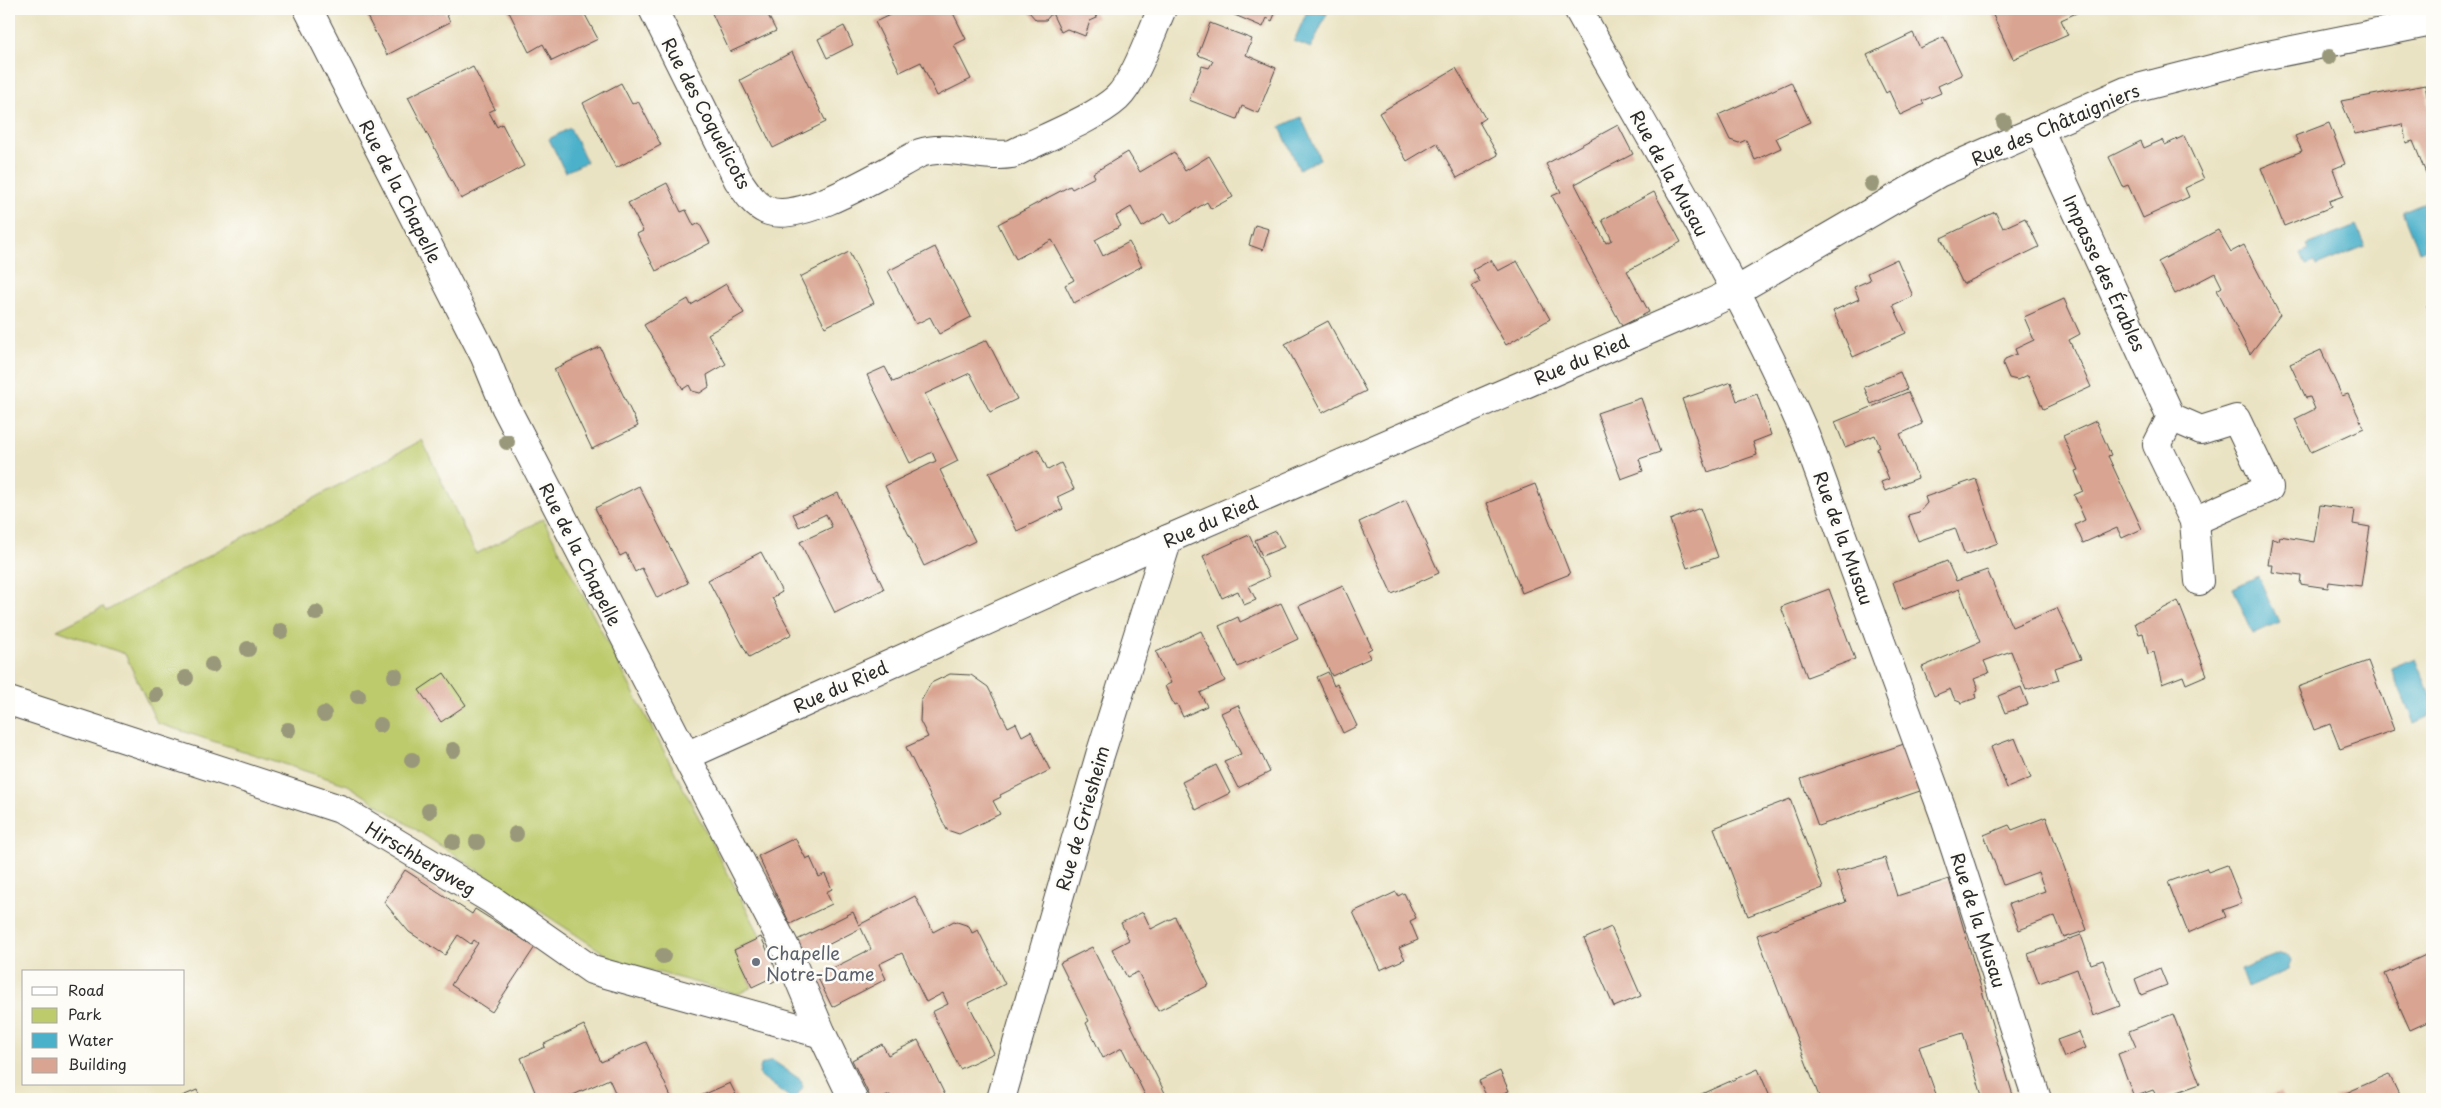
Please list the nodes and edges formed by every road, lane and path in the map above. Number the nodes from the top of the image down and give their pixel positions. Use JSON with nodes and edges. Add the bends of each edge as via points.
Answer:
{"nodes":[{"id":1,"x":308,"y":9,"type":"edge"},
{"id":2,"x":653,"y":9,"type":"edge"},
{"id":3,"x":1162,"y":9,"type":"edge"},
{"id":4,"x":1578,"y":9,"type":"edge"},
{"id":5,"x":2432,"y":22,"type":"edge"},
{"id":6,"x":2039,"y":129,"type":"junction"},
{"id":7,"x":1736,"y":290,"type":"junction"},
{"id":8,"x":2171,"y":417,"type":"junction"},
{"id":9,"x":2194,"y":521,"type":"junction"},
{"id":10,"x":1168,"y":539,"type":"junction"},
{"id":11,"x":2199,"y":581,"type":"dead end"},
{"id":12,"x":9,"y":701,"type":"edge"},
{"id":13,"x":686,"y":756,"type":"junction"},
{"id":14,"x":822,"y":1034,"type":"junction"},
{"id":15,"x":853,"y":1099,"type":"edge"},
{"id":16,"x":1001,"y":1099,"type":"edge"},
{"id":17,"x":2037,"y":1099,"type":"edge"}],
"edges":[{"from":1,"to":13,"type":"street","name":"Rue de la Chapelle","via":[[485,357],[504,406]]},
{"from":2,"to":3,"type":"street","name":"Rue des Coquelicots","via":[[738,180],[754,201],[779,213],[814,208],[933,148],[996,157],[1012,154],[1101,110],[1118,98],[1129,83]]},
{"from":4,"to":7,"type":"street","name":"Rue de la Musau"},
{"from":5,"to":6,"type":"street","name":"Rue des Châtaigniers","via":[[2258,57],[2126,91]]},
{"from":6,"to":7,"type":"street","name":"Rue des Châtaigniers","via":[[1939,173]]},
{"from":6,"to":8,"type":"street","name":"Impasse des Érables"},
{"from":7,"to":10,"type":"street","name":"Rue du Ried"},
{"from":7,"to":17,"type":"street","name":"Rue de la Musau","via":[[1786,390],[1825,482],[1944,812]]},
{"from":8,"to":9,"type":"street","via":[[2157,445]]},
{"from":8,"to":9,"type":"street","via":[[2201,430],[2236,419],[2269,488]]},
{"from":9,"to":11,"type":"street"},
{"from":10,"to":13,"type":"street","name":"Rue du Ried"},
{"from":10,"to":16,"type":"street","name":"Rue de Griesheim","via":[[1100,755]]},
{"from":12,"to":14,"type":"street","name":"Hirschbergweg","via":[[340,809],[492,900],[592,970]]},
{"from":13,"to":14,"type":"street","name":"Rue de la Chapelle","via":[[787,951]]},
{"from":14,"to":15,"type":"street","name":"Rue de la Chapelle"}]}
